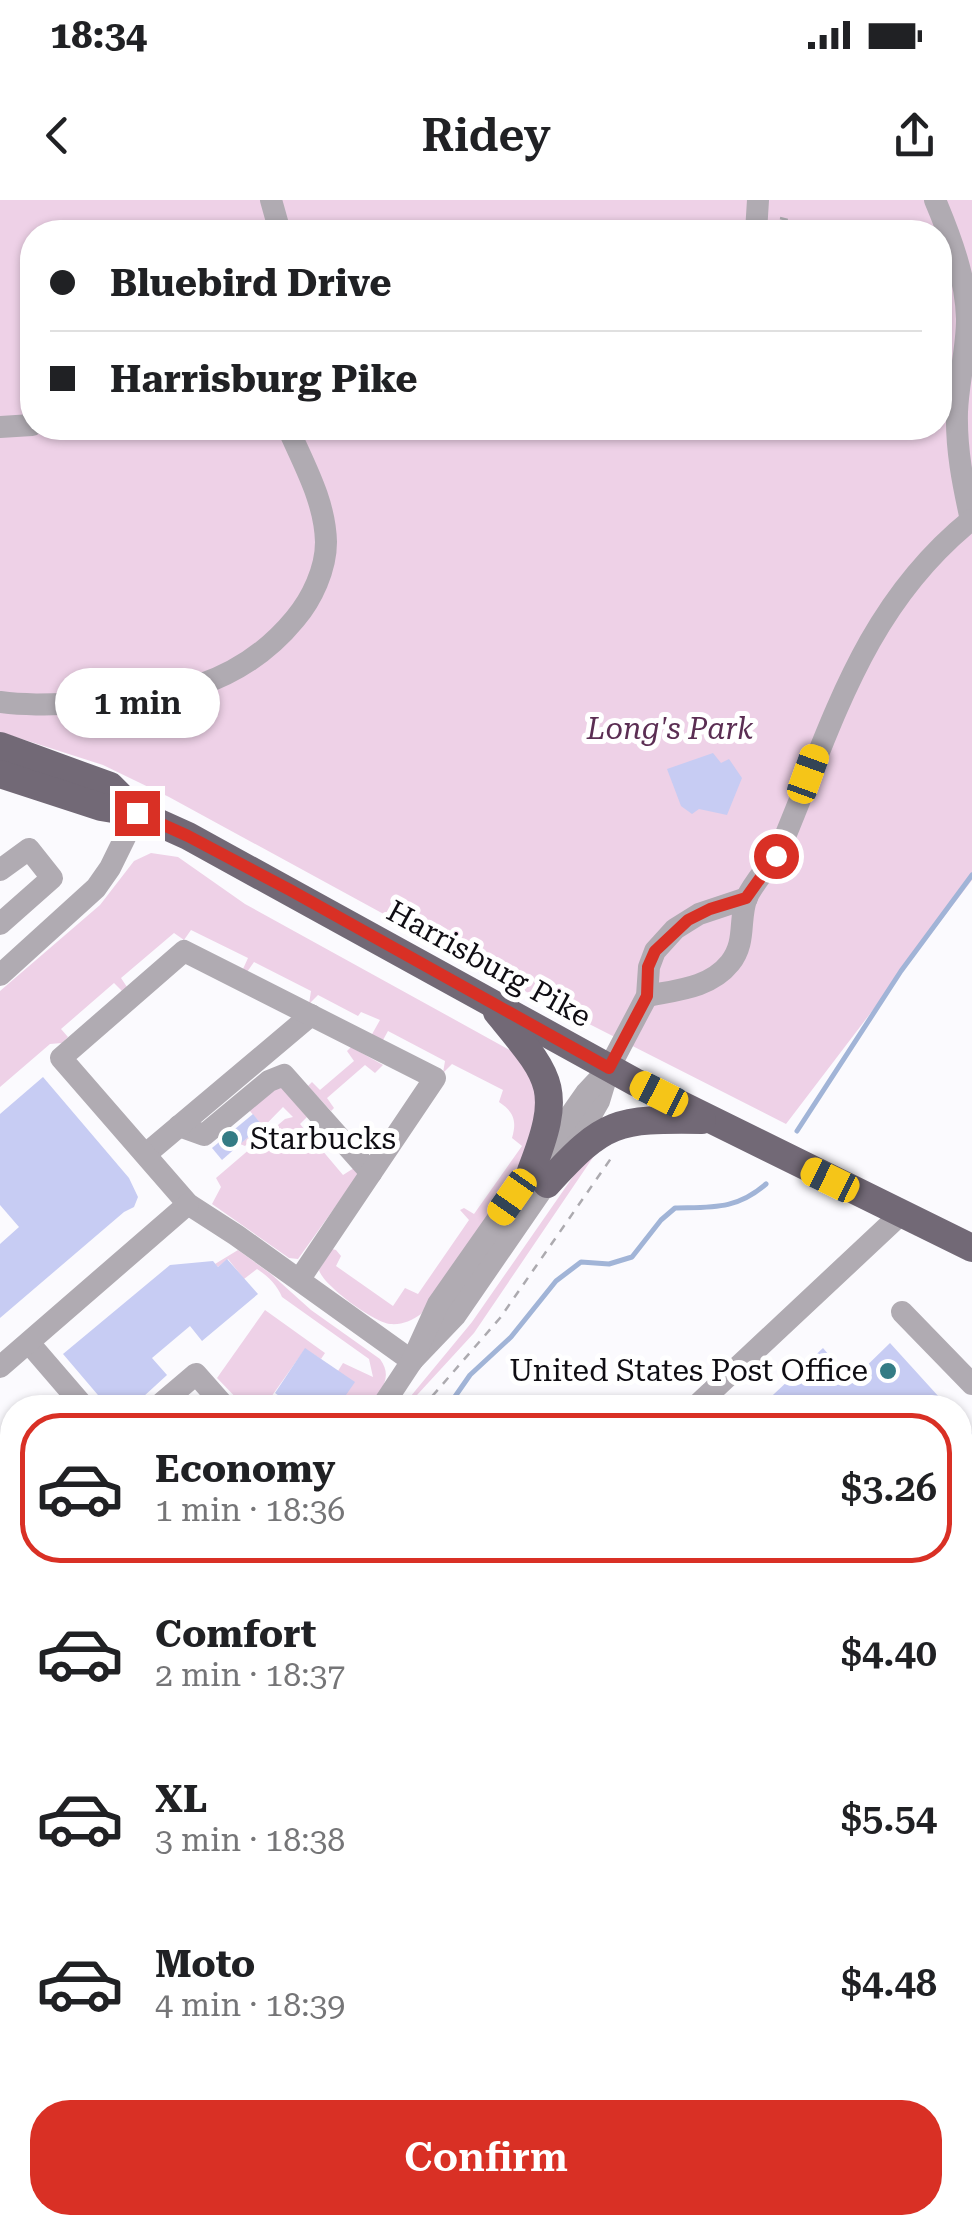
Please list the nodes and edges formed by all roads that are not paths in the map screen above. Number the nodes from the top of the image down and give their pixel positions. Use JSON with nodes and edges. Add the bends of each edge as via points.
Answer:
{"nodes":[{"id":1,"x":952,"y":246,"type":"edge"},
{"id":2,"x":293,"y":440,"type":"edge"},
{"id":3,"x":972,"y":520,"type":"edge"},
{"id":4,"x":0,"y":702,"type":"edge"},
{"id":5,"x":0,"y":746,"type":"edge"},
{"id":6,"x":0,"y":774,"type":"edge"},
{"id":7,"x":137,"y":813,"type":"junction"},
{"id":8,"x":0,"y":870,"type":"edge"},
{"id":9,"x":746,"y":898,"type":"junction"},
{"id":10,"x":0,"y":924,"type":"edge"},
{"id":11,"x":0,"y":975,"type":"edge"},
{"id":12,"x":647,"y":996,"type":"junction"},
{"id":13,"x":486,"y":1000,"type":"junction"},
{"id":14,"x":311,"y":1015,"type":"junction"},
{"id":15,"x":609,"y":1068,"type":"junction"},
{"id":16,"x":709,"y":1120,"type":"junction"},
{"id":17,"x":179,"y":1126,"type":"junction"},
{"id":18,"x":146,"y":1154,"type":"junction"},
{"id":19,"x":371,"y":1173,"type":"junction"},
{"id":20,"x":539,"y":1177,"type":"junction"},
{"id":21,"x":188,"y":1204,"type":"junction"},
{"id":22,"x":901,"y":1214,"type":"junction"},
{"id":23,"x":972,"y":1248,"type":"edge"},
{"id":24,"x":300,"y":1280,"type":"junction"},
{"id":25,"x":902,"y":1312,"type":"dead end"},
{"id":26,"x":29,"y":1343,"type":"junction"},
{"id":27,"x":412,"y":1361,"type":"junction"},
{"id":28,"x":0,"y":1368,"type":"edge"},
{"id":29,"x":968,"y":1371,"type":"edge"},
{"id":30,"x":73,"y":1395,"type":"edge"},
{"id":31,"x":171,"y":1395,"type":"edge"},
{"id":32,"x":215,"y":1395,"type":"edge"},
{"id":33,"x":390,"y":1395,"type":"edge"},
{"id":34,"x":708,"y":1395,"type":"edge"}],
"edges":[{"from":1,"to":3,"type":"street","via":[[967,321],[957,409]]},
{"from":2,"to":4,"type":"street","via":[[323,509],[326,546],[311,594],[288,628],[237,668],[168,696]]},
{"from":3,"to":9,"type":"street","via":[[920,566],[884,616],[831,718],[776,856]]},
{"from":5,"to":7,"type":"main road","name":"Harrisburg Pike","via":[[110,786]]},
{"from":6,"to":7,"type":"main road","name":"Harrisburg Pike"},
{"from":7,"to":11,"type":"street","via":[[96,888]]},
{"from":7,"to":13,"type":"main road","name":"Harrisburg Pike"},
{"from":8,"to":10,"type":"street","via":[[29,849],[52,878]]},
{"from":9,"to":12,"type":"street","via":[[699,914],[664,941],[650,958]]},
{"from":9,"to":12,"type":"street","via":[[742,940],[724,970],[693,987]]},
{"from":12,"to":15,"type":"street"},
{"from":13,"to":15,"type":"main road","name":"Harrisburg Pike"},
{"from":13,"to":20,"type":"main road","via":[[548,1081],[551,1110]]},
{"from":14,"to":17,"type":"street"},
{"from":14,"to":18,"type":"street","via":[[184,951],[62,1058]]},
{"from":14,"to":19,"type":"street","via":[[434,1078]]},
{"from":15,"to":16,"type":"main road","name":"Harrisburg Pike"},
{"from":15,"to":20,"type":"street","via":[[599,1100]]},
{"from":16,"to":20,"type":"main road","via":[[622,1124]]},
{"from":16,"to":22,"type":"main road","name":"Harrisburg Pike"},
{"from":17,"to":18,"type":"street"},
{"from":17,"to":19,"type":"street","via":[[204,1135],[276,1076],[287,1076]]},
{"from":18,"to":21,"type":"street"},
{"from":19,"to":24,"type":"street"},
{"from":20,"to":27,"type":"street","via":[[438,1304]]},
{"from":21,"to":24,"type":"street"},
{"from":21,"to":26,"type":"street"},
{"from":22,"to":23,"type":"main road","name":"Harrisburg Pike"},
{"from":22,"to":34,"type":"street"},
{"from":24,"to":27,"type":"street"},
{"from":25,"to":29,"type":"street"},
{"from":26,"to":28,"type":"street"},
{"from":26,"to":30,"type":"street"},
{"from":27,"to":33,"type":"street"},
{"from":31,"to":32,"type":"street","via":[[196,1374]]}]}
